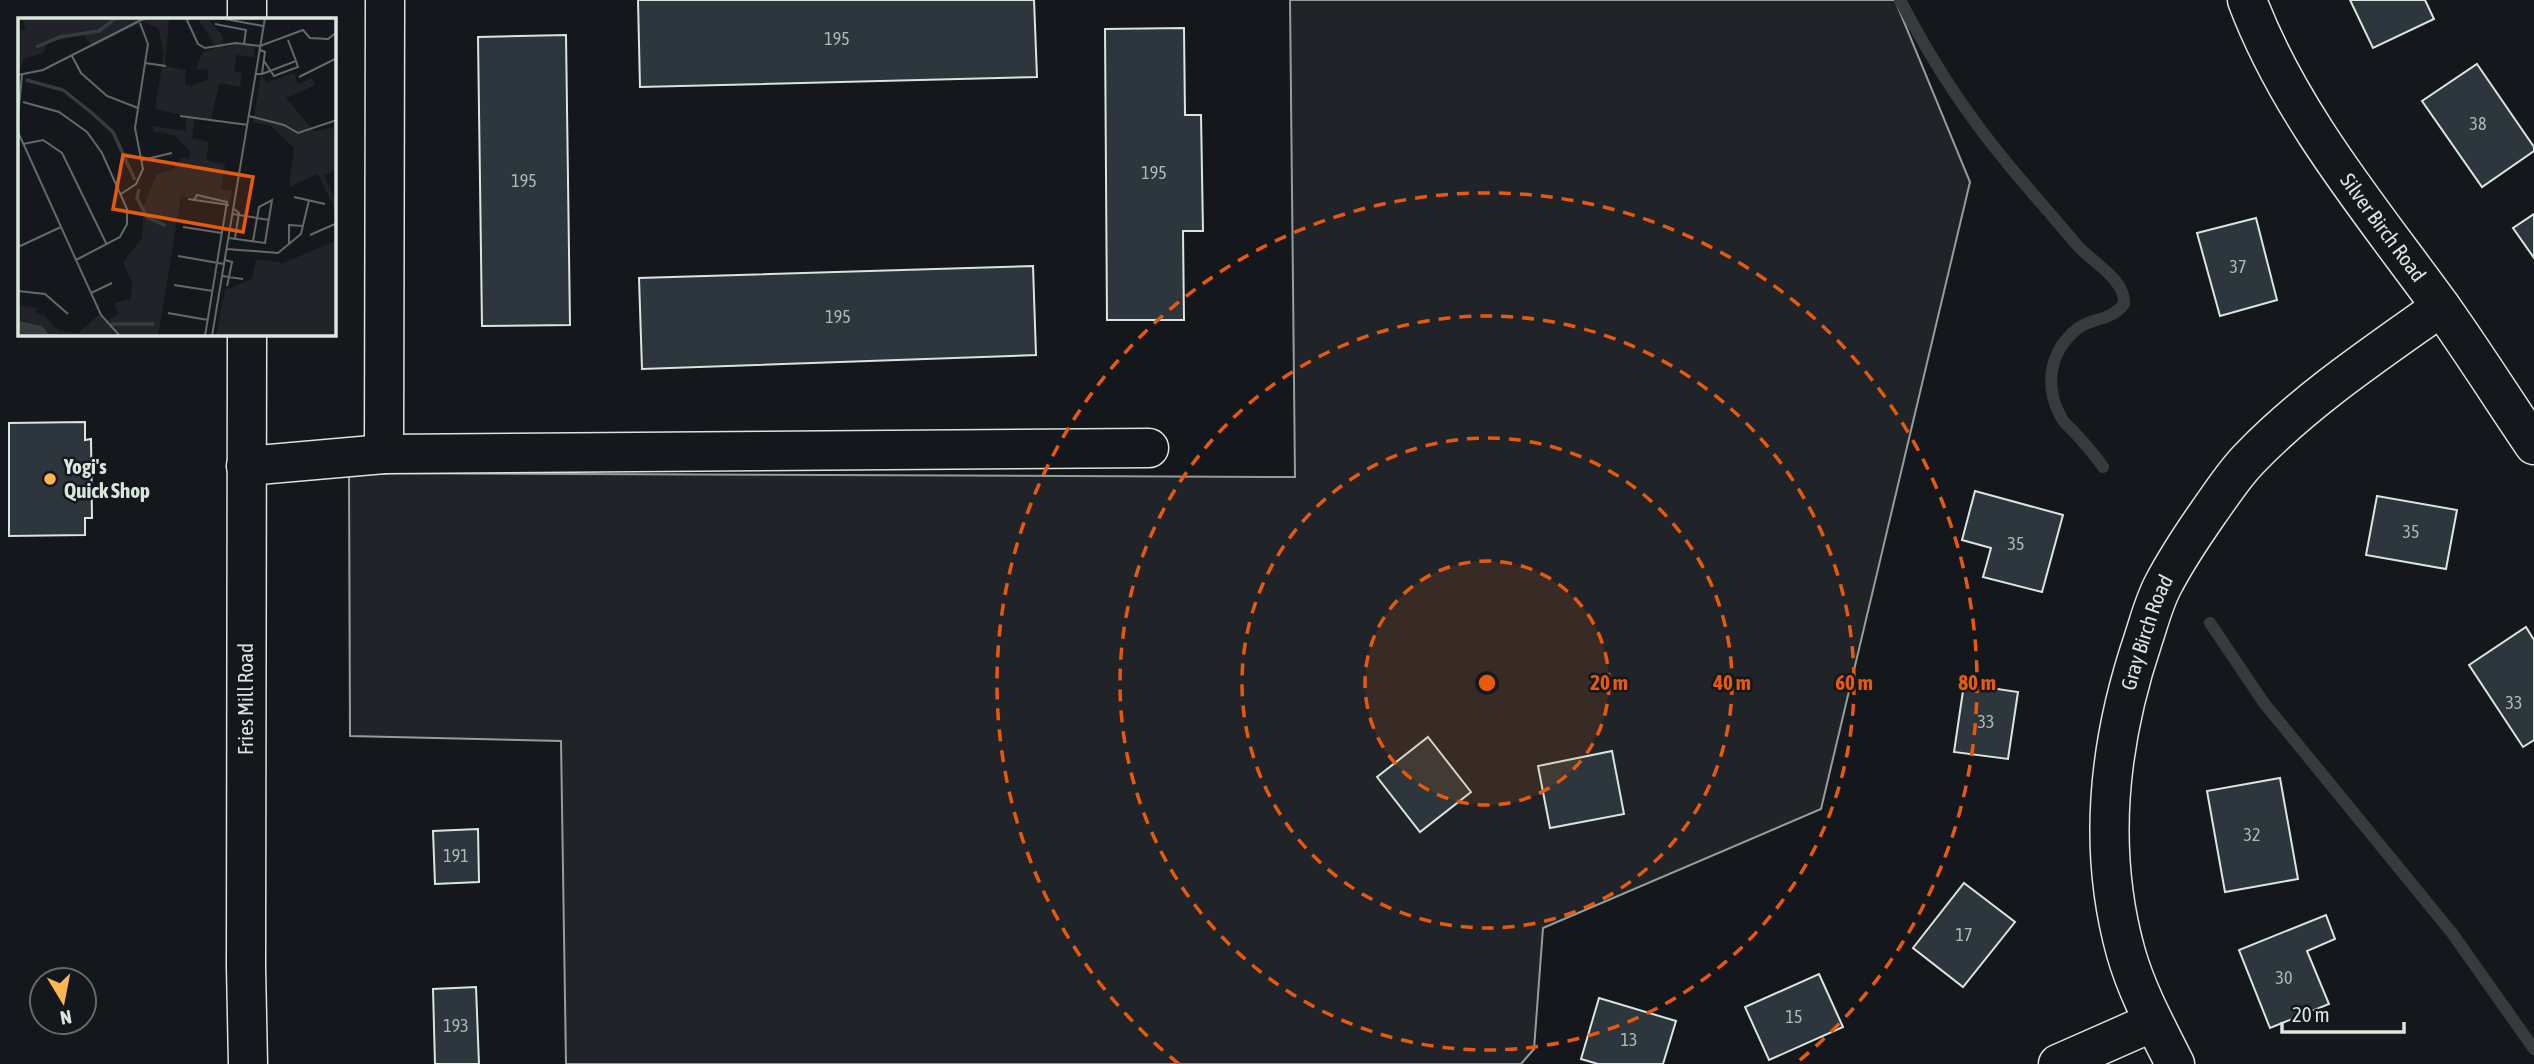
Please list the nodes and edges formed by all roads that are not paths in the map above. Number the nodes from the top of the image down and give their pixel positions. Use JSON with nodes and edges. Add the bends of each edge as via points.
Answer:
{"nodes":[{"id":1,"x":247,"y":0,"type":"edge"},
{"id":2,"x":385,"y":0,"type":"edge"},
{"id":3,"x":2247,"y":0,"type":"edge"},
{"id":4,"x":247,"y":18,"type":"edge"},
{"id":5,"x":2441,"y":307,"type":"junction"},
{"id":6,"x":247,"y":336,"type":"edge"},
{"id":7,"x":2534,"y":444,"type":"edge"},
{"id":8,"x":1149,"y":448,"type":"dead end"},
{"id":9,"x":384,"y":454,"type":"junction"},
{"id":10,"x":246,"y":466,"type":"junction"},
{"id":11,"x":2153,"y":1022,"type":"junction"},
{"id":12,"x":248,"y":1064,"type":"edge"},
{"id":13,"x":2058,"y":1064,"type":"edge"},
{"id":14,"x":2175,"y":1064,"type":"edge"}],
"edges":[{"from":1,"to":4,"type":"street"},
{"from":2,"to":9,"type":"street"},
{"from":3,"to":5,"type":"street","name":"Silver Birch Road","via":[[2266,46],[2325,144]]},
{"from":5,"to":7,"type":"street","name":"Silver Birch Road"},
{"from":5,"to":11,"type":"street","name":"Gray Birch Road","via":[[2332,384],[2248,460],[2162,587],[2123,708],[2109,811],[2109,856],[2122,935]]},
{"from":6,"to":10,"type":"street","name":"Fries Mill Road"},
{"from":8,"to":9,"type":"street"},
{"from":9,"to":10,"type":"street"},
{"from":10,"to":12,"type":"street","name":"Fries Mill Road"},
{"from":11,"to":13,"type":"street"},
{"from":11,"to":14,"type":"street","name":"Gray Birch Road"}]}
